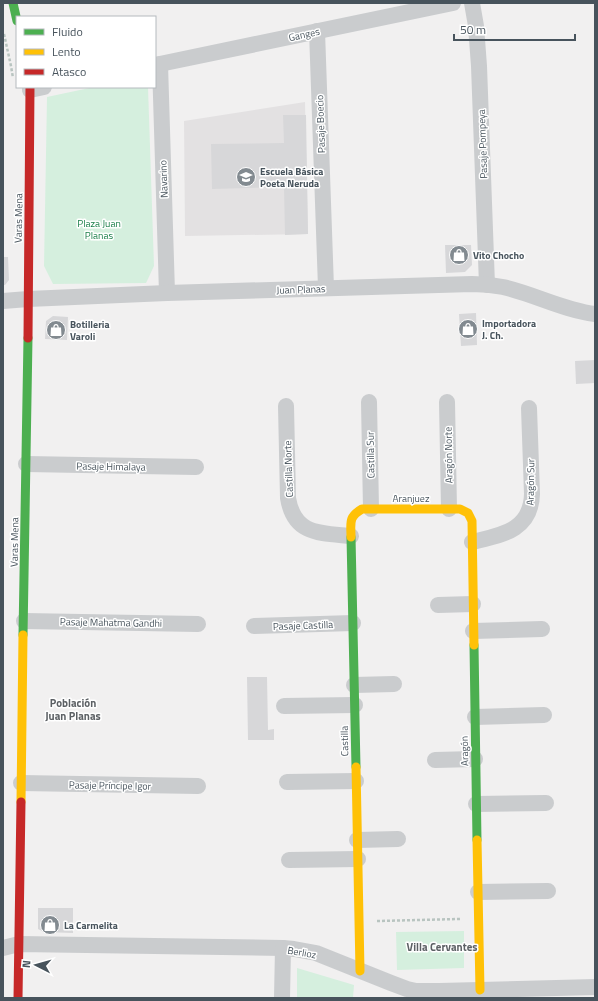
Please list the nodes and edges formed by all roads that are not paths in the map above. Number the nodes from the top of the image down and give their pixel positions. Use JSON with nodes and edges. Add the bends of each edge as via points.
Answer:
{"nodes":[{"id":1,"x":13,"y":3,"type":"edge"},
{"id":2,"x":453,"y":3,"type":"edge"},
{"id":3,"x":472,"y":3,"type":"edge"},
{"id":4,"x":16,"y":16,"type":"edge"},
{"id":5,"x":317,"y":31,"type":"junction"},
{"id":6,"x":157,"y":64,"type":"edge"},
{"id":7,"x":35,"y":88,"type":"edge"},
{"id":8,"x":488,"y":284,"type":"junction"},
{"id":9,"x":326,"y":288,"type":"junction"},
{"id":10,"x":167,"y":293,"type":"junction"},
{"id":11,"x":28,"y":299,"type":"junction"},
{"id":12,"x":3,"y":301,"type":"edge"},
{"id":13,"x":595,"y":314,"type":"edge"},
{"id":14,"x":369,"y":402,"type":"dead end"},
{"id":15,"x":447,"y":402,"type":"dead end"},
{"id":16,"x":286,"y":406,"type":"dead end"},
{"id":17,"x":529,"y":408,"type":"dead end"},
{"id":18,"x":26,"y":464,"type":"junction"},
{"id":19,"x":196,"y":468,"type":"dead end"},
{"id":20,"x":371,"y":509,"type":"junction"},
{"id":21,"x":449,"y":509,"type":"junction"},
{"id":22,"x":468,"y":512,"type":"joint"},
{"id":23,"x":355,"y":513,"type":"joint"},
{"id":24,"x":351,"y":536,"type":"junction"},
{"id":25,"x":472,"y":542,"type":"junction"},
{"id":26,"x":473,"y":604,"type":"junction"},
{"id":27,"x":438,"y":606,"type":"dead end"},
{"id":28,"x":24,"y":621,"type":"junction"},
{"id":29,"x":353,"y":623,"type":"junction"},
{"id":30,"x":198,"y":624,"type":"dead end"},
{"id":31,"x":254,"y":626,"type":"dead end"},
{"id":32,"x":542,"y":629,"type":"dead end"},
{"id":33,"x":473,"y":631,"type":"junction"},
{"id":34,"x":394,"y":684,"type":"dead end"},
{"id":35,"x":354,"y":685,"type":"junction"},
{"id":36,"x":355,"y":705,"type":"junction"},
{"id":37,"x":284,"y":706,"type":"dead end"},
{"id":38,"x":544,"y":715,"type":"dead end"},
{"id":39,"x":475,"y":717,"type":"junction"},
{"id":40,"x":476,"y":759,"type":"junction"},
{"id":41,"x":435,"y":760,"type":"dead end"},
{"id":42,"x":356,"y":781,"type":"junction"},
{"id":43,"x":287,"y":782,"type":"dead end"},
{"id":44,"x":21,"y":783,"type":"junction"},
{"id":45,"x":198,"y":786,"type":"dead end"},
{"id":46,"x":546,"y":803,"type":"dead end"},
{"id":47,"x":476,"y":804,"type":"junction"},
{"id":48,"x":398,"y":839,"type":"dead end"},
{"id":49,"x":357,"y":840,"type":"junction"},
{"id":50,"x":358,"y":859,"type":"junction"},
{"id":51,"x":289,"y":860,"type":"dead end"},
{"id":52,"x":548,"y":891,"type":"dead end"},
{"id":53,"x":478,"y":892,"type":"junction"},
{"id":54,"x":19,"y":944,"type":"junction"},
{"id":55,"x":3,"y":948,"type":"edge"},
{"id":56,"x":282,"y":948,"type":"junction"},
{"id":57,"x":360,"y":971,"type":"junction"},
{"id":58,"x":595,"y":987,"type":"edge"},
{"id":59,"x":480,"y":990,"type":"junction"},
{"id":60,"x":439,"y":995,"type":"edge"},
{"id":61,"x":18,"y":998,"type":"edge"},
{"id":62,"x":282,"y":998,"type":"edge"}],
"edges":[{"from":1,"to":4,"type":"street"},
{"from":2,"to":5,"type":"street","name":"Ganges"},
{"from":3,"to":8,"type":"street","name":"Pasaje Pompeya","via":[[479,66]]},
{"from":5,"to":6,"type":"street","name":"Ganges"},
{"from":5,"to":9,"type":"street","name":"Pasaje Boecio"},
{"from":6,"to":10,"type":"street","name":"Navarino"},
{"from":7,"to":11,"type":"street","name":"Varas Mena"},
{"from":8,"to":9,"type":"street","name":"Juan Planas"},
{"from":8,"to":13,"type":"street","name":"Juan Planas","via":[[502,286],[573,310]]},
{"from":9,"to":10,"type":"street","name":"Juan Planas"},
{"from":10,"to":11,"type":"street","name":"Juan Planas"},
{"from":11,"to":12,"type":"street","name":"Juan Planas"},
{"from":11,"to":18,"type":"street","name":"Varas Mena"},
{"from":14,"to":20,"type":"street","name":"Castilla Sur"},
{"from":15,"to":21,"type":"street","name":"Aragón Norte"},
{"from":16,"to":24,"type":"street","name":"Castilla Norte","via":[[288,498],[291,511],[305,528]]},
{"from":17,"to":25,"type":"street","name":"Aragón Sur","via":[[532,494],[528,514],[511,531]]},
{"from":18,"to":19,"type":"street","name":"Pasaje Himalaya"},
{"from":18,"to":28,"type":"street","name":"Varas Mena"},
{"from":20,"to":21,"type":"street","name":"Aranjuez"},
{"from":20,"to":23,"type":"street","name":"Aranjuez","via":[[362,509]]},
{"from":21,"to":22,"type":"street","name":"Aranjuez"},
{"from":22,"to":25,"type":"street","name":"Aragón","via":[[472,521]]},
{"from":23,"to":24,"type":"street","name":"Castilla","via":[[351,520]]},
{"from":24,"to":29,"type":"street","name":"Castilla"},
{"from":25,"to":26,"type":"street","name":"Aragón"},
{"from":26,"to":27,"type":"street"},
{"from":26,"to":33,"type":"street","name":"Aragón"},
{"from":28,"to":30,"type":"street","name":"Pasaje Mahatma Gandhi"},
{"from":28,"to":44,"type":"street","name":"Varas Mena"},
{"from":29,"to":31,"type":"street","name":"Pasaje Castilla"},
{"from":29,"to":35,"type":"street","name":"Castilla"},
{"from":32,"to":33,"type":"street"},
{"from":33,"to":39,"type":"street","name":"Aragón"},
{"from":34,"to":35,"type":"street"},
{"from":35,"to":36,"type":"street","name":"Castilla"},
{"from":36,"to":37,"type":"street"},
{"from":36,"to":42,"type":"street","name":"Castilla"},
{"from":38,"to":39,"type":"street"},
{"from":39,"to":40,"type":"street","name":"Aragón"},
{"from":40,"to":41,"type":"street"},
{"from":40,"to":47,"type":"street","name":"Aragón"},
{"from":42,"to":43,"type":"street"},
{"from":42,"to":49,"type":"street","name":"Castilla"},
{"from":44,"to":45,"type":"street","name":"Pasaje Príncipe Igor"},
{"from":44,"to":54,"type":"street","name":"Varas Mena"},
{"from":46,"to":47,"type":"street"},
{"from":47,"to":53,"type":"street","name":"Aragón"},
{"from":48,"to":49,"type":"street"},
{"from":49,"to":50,"type":"street","name":"Castilla"},
{"from":50,"to":51,"type":"street"},
{"from":50,"to":57,"type":"street","name":"Castilla"},
{"from":52,"to":53,"type":"street"},
{"from":53,"to":59,"type":"street","name":"Aragón"},
{"from":54,"to":55,"type":"street","name":"Berlioz"},
{"from":54,"to":56,"type":"street","name":"Berlioz"},
{"from":54,"to":61,"type":"street","name":"Varas Mena"},
{"from":56,"to":57,"type":"street","name":"Berlioz","via":[[316,953]]},
{"from":56,"to":62,"type":"street"},
{"from":57,"to":60,"type":"street","name":"Berlioz","via":[[407,989]]},
{"from":58,"to":59,"type":"street","name":"Berlioz"},
{"from":59,"to":60,"type":"street","name":"Berlioz"}]}
